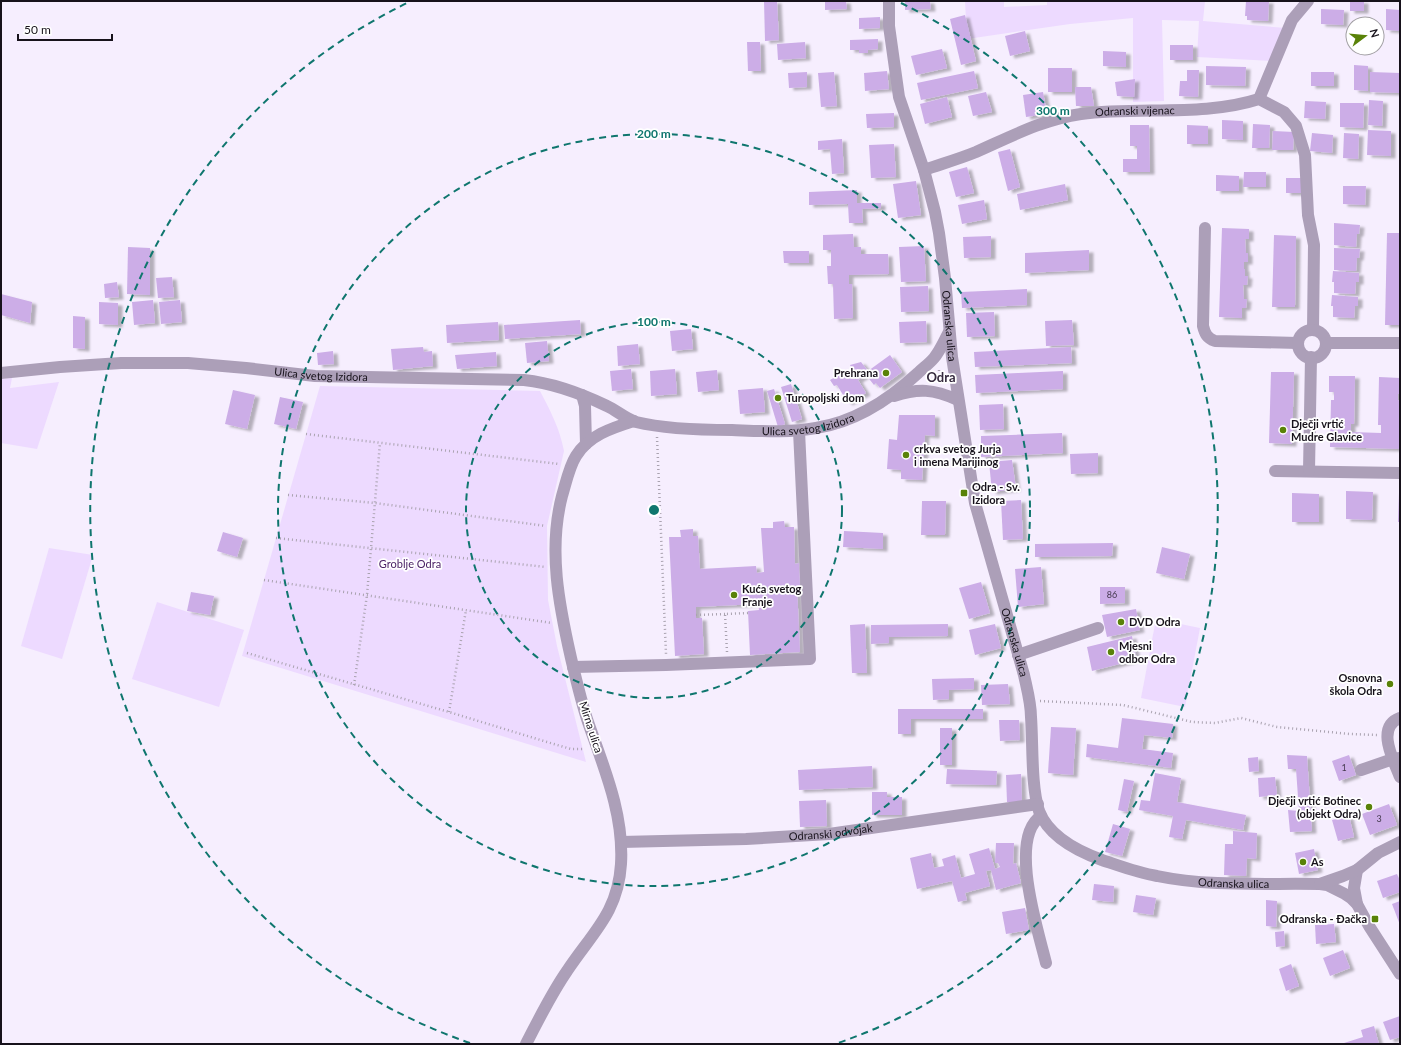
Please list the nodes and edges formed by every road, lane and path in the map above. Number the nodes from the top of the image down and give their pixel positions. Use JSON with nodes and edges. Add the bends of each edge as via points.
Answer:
{"nodes":[{"id":1,"x":888,"y":1,"type":"edge"},
{"id":2,"x":1308,"y":1,"type":"edge"},
{"id":3,"x":1259,"y":98,"type":"junction"},
{"id":4,"x":924,"y":170,"type":"junction"},
{"id":5,"x":1205,"y":228,"type":"dead end"},
{"id":6,"x":1312,"y":330,"type":"junction"},
{"id":7,"x":949,"y":332,"type":"junction"},
{"id":8,"x":1326,"y":342,"type":"junction"},
{"id":9,"x":1298,"y":343,"type":"junction"},
{"id":10,"x":1400,"y":343,"type":"edge"},
{"id":11,"x":1312,"y":357,"type":"junction"},
{"id":12,"x":939,"y":364,"type":"dead end"},
{"id":13,"x":1,"y":373,"type":"edge"},
{"id":14,"x":940,"y":384,"type":"dead end"},
{"id":15,"x":582,"y":395,"type":"junction"},
{"id":16,"x":887,"y":398,"type":"junction"},
{"id":17,"x":958,"y":400,"type":"junction"},
{"id":18,"x":634,"y":421,"type":"junction"},
{"id":19,"x":656,"y":425,"type":"junction"},
{"id":20,"x":799,"y":431,"type":"junction"},
{"id":21,"x":306,"y":434,"type":"dead end"},
{"id":22,"x":380,"y":443,"type":"junction"},
{"id":23,"x":586,"y":444,"type":"junction"},
{"id":24,"x":561,"y":464,"type":"dead end"},
{"id":25,"x":1275,"y":471,"type":"dead end"},
{"id":26,"x":1309,"y":471,"type":"junction"},
{"id":27,"x":1400,"y":473,"type":"edge"},
{"id":28,"x":288,"y":495,"type":"dead end"},
{"id":29,"x":375,"y":503,"type":"junction"},
{"id":30,"x":547,"y":526,"type":"dead end"},
{"id":31,"x":276,"y":538,"type":"dead end"},
{"id":32,"x":370,"y":548,"type":"junction"},
{"id":33,"x":547,"y":567,"type":"dead end"},
{"id":34,"x":264,"y":580,"type":"dead end"},
{"id":35,"x":367,"y":594,"type":"junction"},
{"id":36,"x":466,"y":610,"type":"junction"},
{"id":37,"x":748,"y":613,"type":"dead end"},
{"id":38,"x":725,"y":614,"type":"junction"},
{"id":39,"x":696,"y":615,"type":"dead end"},
{"id":40,"x":552,"y":623,"type":"dead end"},
{"id":41,"x":1098,"y":628,"type":"dead end"},
{"id":42,"x":247,"y":653,"type":"dead end"},
{"id":43,"x":1018,"y":655,"type":"junction"},
{"id":44,"x":727,"y":663,"type":"junction"},
{"id":45,"x":666,"y":665,"type":"junction"},
{"id":46,"x":573,"y":666,"type":"junction"},
{"id":47,"x":354,"y":685,"type":"junction"},
{"id":48,"x":1030,"y":701,"type":"junction"},
{"id":49,"x":449,"y":712,"type":"junction"},
{"id":50,"x":1400,"y":718,"type":"edge"},
{"id":51,"x":1387,"y":736,"type":"junction"},
{"id":52,"x":597,"y":746,"type":"junction"},
{"id":53,"x":1396,"y":759,"type":"edge"},
{"id":54,"x":1361,"y":770,"type":"dead end"},
{"id":55,"x":1400,"y":777,"type":"edge"},
{"id":56,"x":1040,"y":810,"type":"junction"},
{"id":57,"x":621,"y":842,"type":"junction"},
{"id":58,"x":1400,"y":842,"type":"edge"},
{"id":59,"x":1357,"y":870,"type":"junction"},
{"id":60,"x":1320,"y":884,"type":"junction"},
{"id":61,"x":1357,"y":904,"type":"junction"},
{"id":62,"x":1046,"y":963,"type":"dead end"},
{"id":63,"x":1400,"y":974,"type":"edge"},
{"id":64,"x":526,"y":1044,"type":"edge"}],
"edges":[{"from":1,"to":4,"type":"street","name":"Odranska ulica","via":[[899,97]]},
{"from":2,"to":3,"type":"street","via":[[1292,20]]},
{"from":3,"to":4,"type":"street","name":"Odranski vijenac","via":[[1243,104],[1220,107],[1079,114],[1024,130]]},
{"from":3,"to":6,"type":"street","via":[[1284,112],[1296,126],[1304,155],[1308,215],[1314,245]]},
{"from":4,"to":7,"type":"street","name":"Odranska ulica","via":[[936,212]]},
{"from":5,"to":9,"type":"street","via":[[1202,326],[1208,339]]},
{"from":6,"to":8,"type":"street","via":[[1320,332]]},
{"from":6,"to":9,"type":"street","via":[[1301,335]]},
{"from":7,"to":16,"type":"street","name":"Ulica svetog Izidora","via":[[934,358]]},
{"from":7,"to":17,"type":"street","name":"Odranska ulica"},
{"from":8,"to":10,"type":"street"},
{"from":8,"to":11,"type":"street","via":[[1320,355]]},
{"from":9,"to":11,"type":"street","via":[[1300,351],[1307,357]]},
{"from":11,"to":26,"type":"street"},
{"from":12,"to":14,"type":"path"},
{"from":13,"to":15,"type":"street","name":"Ulica svetog Izidora","via":[[121,363],[188,363],[315,376],[538,381]]},
{"from":15,"to":18,"type":"street","name":"Ulica svetog Izidora"},
{"from":15,"to":23,"type":"street","via":[[585,406]]},
{"from":16,"to":17,"type":"street","via":[[906,392],[924,391],[937,392]]},
{"from":16,"to":20,"type":"street","name":"Ulica svetog Izidora","via":[[849,419]]},
{"from":17,"to":43,"type":"street","name":"Odranska ulica","via":[[975,503]]},
{"from":18,"to":19,"type":"street","name":"Ulica svetog Izidora"},
{"from":18,"to":23,"type":"street","name":"Mirna ulica","via":[[613,427]]},
{"from":19,"to":20,"type":"street","name":"Ulica svetog Izidora","via":[[710,430]]},
{"from":19,"to":45,"type":"path"},
{"from":20,"to":44,"type":"street","via":[[810,659]]},
{"from":21,"to":22,"type":"path"},
{"from":22,"to":24,"type":"path"},
{"from":22,"to":29,"type":"path"},
{"from":23,"to":46,"type":"street","name":"Mirna ulica","via":[[575,457],[567,479],[559,510],[556,546],[558,592]]},
{"from":25,"to":26,"type":"street"},
{"from":26,"to":27,"type":"street"},
{"from":28,"to":29,"type":"path"},
{"from":29,"to":30,"type":"path"},
{"from":29,"to":32,"type":"path"},
{"from":31,"to":32,"type":"path"},
{"from":32,"to":33,"type":"path"},
{"from":32,"to":35,"type":"path"},
{"from":34,"to":35,"type":"path"},
{"from":35,"to":36,"type":"path"},
{"from":35,"to":47,"type":"path"},
{"from":36,"to":40,"type":"path"},
{"from":36,"to":49,"type":"path"},
{"from":37,"to":38,"type":"path"},
{"from":38,"to":39,"type":"path"},
{"from":38,"to":44,"type":"path"},
{"from":41,"to":43,"type":"street"},
{"from":42,"to":47,"type":"path"},
{"from":43,"to":48,"type":"street","name":"Odranska ulica"},
{"from":44,"to":45,"type":"street"},
{"from":45,"to":46,"type":"street"},
{"from":46,"to":52,"type":"street","name":"Mirna ulica"},
{"from":47,"to":49,"type":"path"},
{"from":48,"to":51,"type":"path","via":[[1123,705],[1192,722],[1215,723],[1241,718],[1277,727]]},
{"from":48,"to":56,"type":"street","name":"Odranska ulica","via":[[1034,779]]},
{"from":49,"to":52,"type":"path","via":[[571,749]]},
{"from":50,"to":51,"type":"street","via":[[1394,720]]},
{"from":51,"to":53,"type":"street","via":[[1388,745]]},
{"from":52,"to":57,"type":"street","name":"Mirna ulica","via":[[611,789]]},
{"from":53,"to":54,"type":"street"},
{"from":53,"to":55,"type":"street"},
{"from":56,"to":57,"type":"street","name":"Odranski odvojak","via":[[829,834]]},
{"from":56,"to":60,"type":"street","name":"Odranska ulica","via":[[1056,835],[1074,847],[1126,869],[1204,882]]},
{"from":56,"to":62,"type":"street","via":[[1029,832],[1025,862],[1029,892]]},
{"from":57,"to":64,"type":"street","name":"Mirna ulica","via":[[620,876],[610,910],[553,993]]},
{"from":58,"to":59,"type":"street","via":[[1378,853]]},
{"from":59,"to":60,"type":"street"},
{"from":59,"to":61,"type":"street","via":[[1354,888]]},
{"from":60,"to":61,"type":"street","name":"Odranska ulica","via":[[1345,894]]},
{"from":61,"to":63,"type":"street","name":"Odranska ulica"}]}
